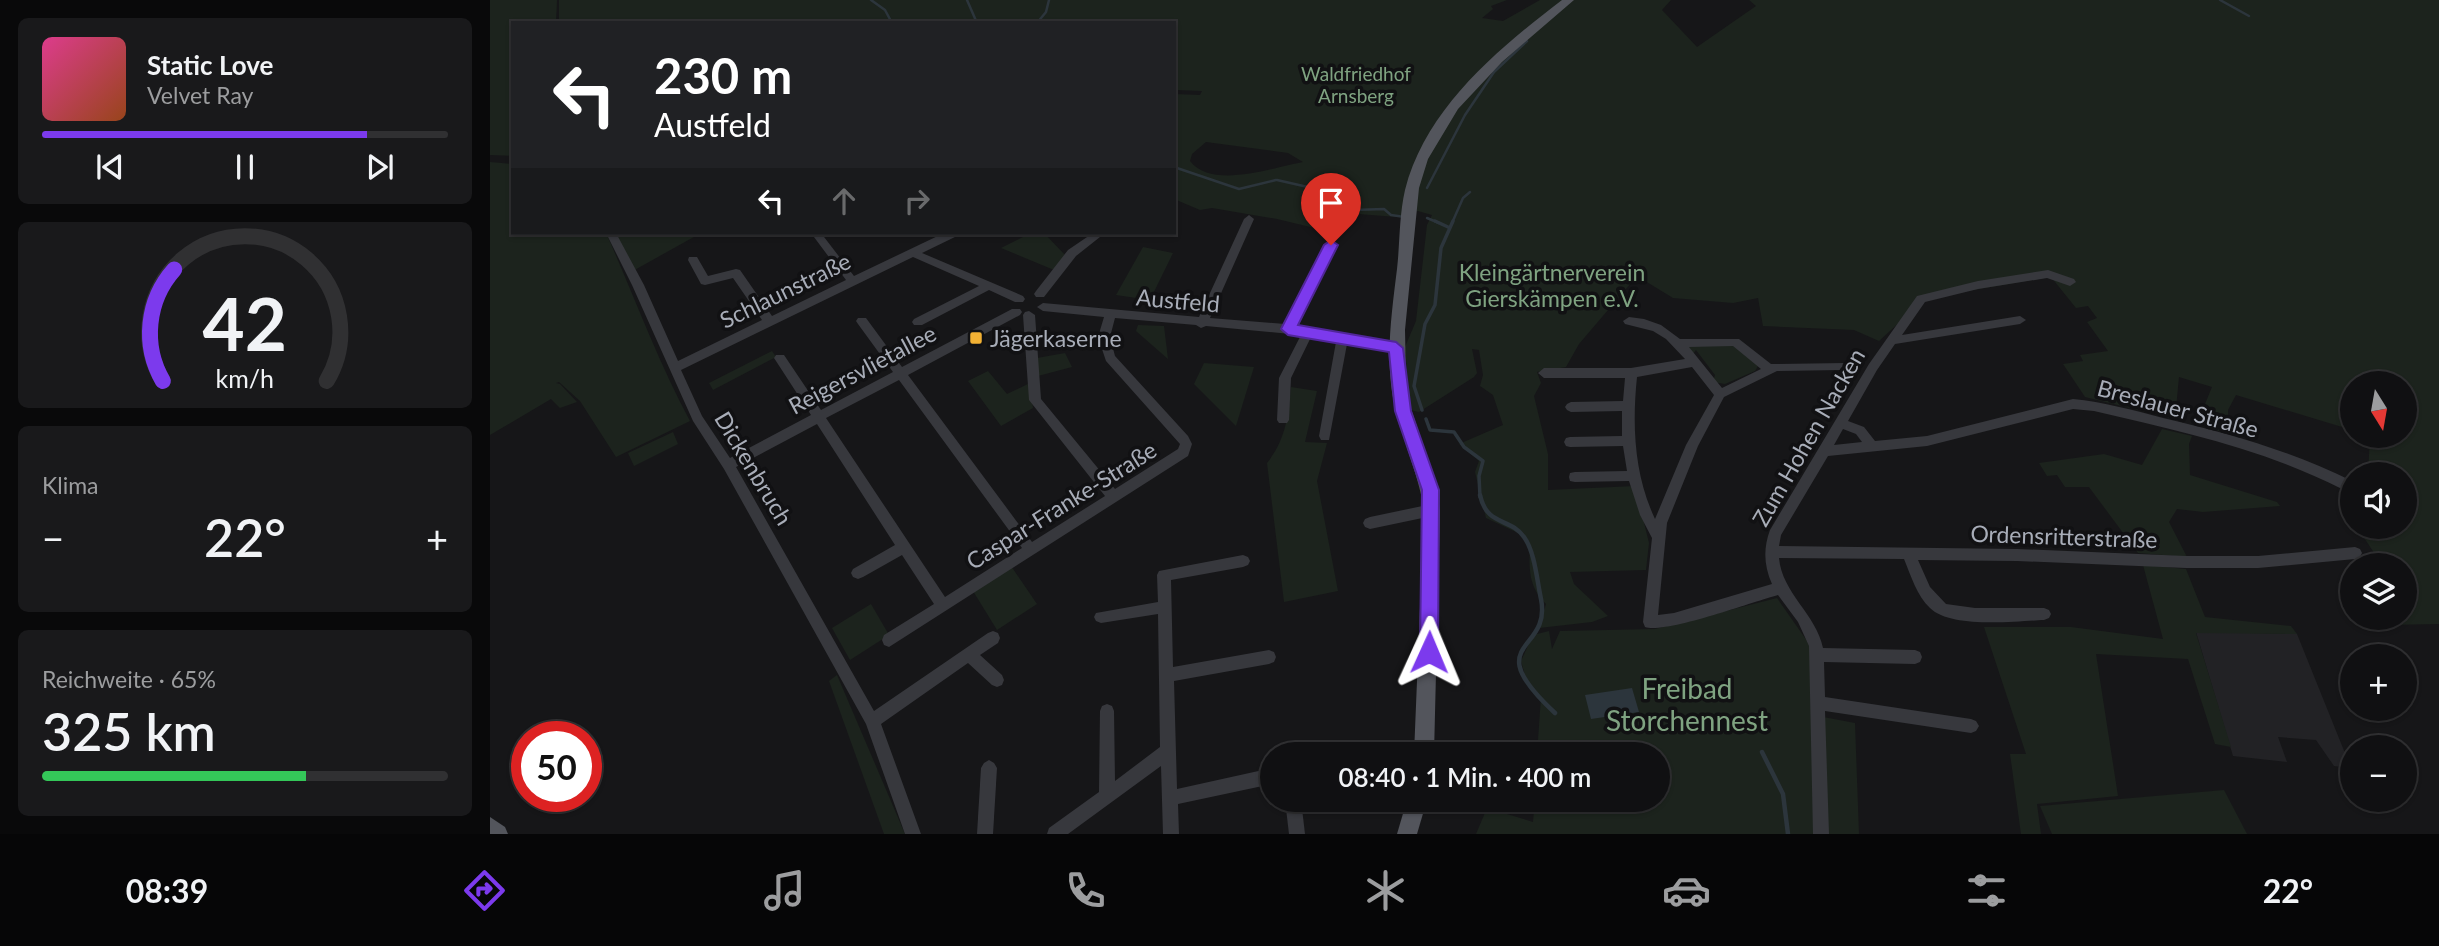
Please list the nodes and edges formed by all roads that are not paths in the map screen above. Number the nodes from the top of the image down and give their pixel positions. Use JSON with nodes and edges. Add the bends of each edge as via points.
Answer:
{"nodes":[{"id":1,"x":1569,"y":0,"type":"edge"},
{"id":2,"x":1249,"y":219,"type":"dead end"},
{"id":3,"x":612,"y":235,"type":"edge"},
{"id":4,"x":818,"y":235,"type":"edge"},
{"id":5,"x":949,"y":235,"type":"edge"},
{"id":6,"x":1097,"y":235,"type":"edge"},
{"id":7,"x":1331,"y":245,"type":"dead end"},
{"id":8,"x":913,"y":253,"type":"junction"},
{"id":9,"x":693,"y":260,"type":"dead end"},
{"id":10,"x":852,"y":281,"type":"junction"},
{"id":11,"x":2070,"y":282,"type":"dead end"},
{"id":12,"x":986,"y":287,"type":"junction"},
{"id":13,"x":1040,"y":295,"type":"junction"},
{"id":14,"x":1044,"y":307,"type":"junction"},
{"id":15,"x":1021,"y":309,"type":"junction"},
{"id":16,"x":1110,"y":315,"type":"junction"},
{"id":17,"x":2020,"y":320,"type":"dead end"},
{"id":18,"x":769,"y":321,"type":"junction"},
{"id":19,"x":862,"y":321,"type":"dead end"},
{"id":20,"x":1629,"y":321,"type":"dead end"},
{"id":21,"x":918,"y":322,"type":"dead end"},
{"id":22,"x":1201,"y":324,"type":"junction"},
{"id":23,"x":1288,"y":329,"type":"junction"},
{"id":24,"x":1308,"y":332,"type":"junction"},
{"id":25,"x":1342,"y":338,"type":"junction"},
{"id":26,"x":1890,"y":341,"type":"junction"},
{"id":27,"x":1678,"y":343,"type":"junction"},
{"id":28,"x":1396,"y":348,"type":"junction"},
{"id":29,"x":780,"y":358,"type":"dead end"},
{"id":30,"x":1693,"y":362,"type":"junction"},
{"id":31,"x":1840,"y":366,"type":"dead end"},
{"id":32,"x":674,"y":368,"type":"junction"},
{"id":33,"x":1769,"y":369,"type":"junction"},
{"id":34,"x":899,"y":373,"type":"junction"},
{"id":35,"x":1544,"y":373,"type":"dead end"},
{"id":36,"x":1631,"y":373,"type":"junction"},
{"id":37,"x":1720,"y":394,"type":"junction"},
{"id":38,"x":1627,"y":406,"type":"junction"},
{"id":39,"x":1571,"y":407,"type":"dead end"},
{"id":40,"x":817,"y":416,"type":"junction"},
{"id":41,"x":1283,"y":420,"type":"dead end"},
{"id":42,"x":1841,"y":424,"type":"junction"},
{"id":43,"x":1325,"y":436,"type":"dead end"},
{"id":44,"x":1627,"y":441,"type":"junction"},
{"id":45,"x":1570,"y":442,"type":"dead end"},
{"id":46,"x":1872,"y":447,"type":"junction"},
{"id":47,"x":1822,"y":451,"type":"junction"},
{"id":48,"x":728,"y":465,"type":"junction"},
{"id":49,"x":1634,"y":476,"type":"junction"},
{"id":50,"x":1575,"y":477,"type":"dead end"},
{"id":51,"x":2340,"y":482,"type":"edge"},
{"id":52,"x":1113,"y":496,"type":"junction"},
{"id":53,"x":1432,"y":510,"type":"junction"},
{"id":54,"x":1370,"y":523,"type":"dead end"},
{"id":55,"x":1656,"y":534,"type":"junction"},
{"id":56,"x":903,"y":547,"type":"junction"},
{"id":57,"x":1030,"y":549,"type":"junction"},
{"id":58,"x":1772,"y":552,"type":"junction"},
{"id":59,"x":1908,"y":553,"type":"junction"},
{"id":60,"x":2340,"y":554,"type":"edge"},
{"id":61,"x":1243,"y":561,"type":"dead end"},
{"id":62,"x":858,"y":573,"type":"dead end"},
{"id":63,"x":1780,"y":588,"type":"junction"},
{"id":64,"x":942,"y":605,"type":"junction"},
{"id":65,"x":1164,"y":607,"type":"junction"},
{"id":66,"x":2045,"y":614,"type":"dead end"},
{"id":67,"x":1101,"y":617,"type":"dead end"},
{"id":68,"x":993,"y":638,"type":"dead end"},
{"id":69,"x":889,"y":640,"type":"dead end"},
{"id":70,"x":970,"y":655,"type":"junction"},
{"id":71,"x":1817,"y":655,"type":"junction"},
{"id":72,"x":1269,"y":657,"type":"dead end"},
{"id":73,"x":1915,"y":657,"type":"dead end"},
{"id":74,"x":1167,"y":675,"type":"junction"},
{"id":75,"x":997,"y":680,"type":"dead end"},
{"id":76,"x":1818,"y":703,"type":"junction"},
{"id":77,"x":1107,"y":712,"type":"dead end"},
{"id":78,"x":872,"y":721,"type":"junction"},
{"id":79,"x":1971,"y":726,"type":"dead end"},
{"id":80,"x":1424,"y":742,"type":"edge"},
{"id":81,"x":1168,"y":751,"type":"junction"},
{"id":82,"x":989,"y":768,"type":"dead end"},
{"id":83,"x":1260,"y":779,"type":"edge"},
{"id":84,"x":1107,"y":797,"type":"junction"},
{"id":85,"x":1170,"y":798,"type":"junction"},
{"id":86,"x":1294,"y":812,"type":"edge"},
{"id":87,"x":1413,"y":812,"type":"edge"},
{"id":88,"x":490,"y":827,"type":"edge"},
{"id":89,"x":498,"y":834,"type":"edge"},
{"id":90,"x":913,"y":834,"type":"edge"},
{"id":91,"x":985,"y":834,"type":"edge"},
{"id":92,"x":1055,"y":834,"type":"edge"},
{"id":93,"x":1171,"y":834,"type":"edge"},
{"id":94,"x":1297,"y":834,"type":"edge"},
{"id":95,"x":1407,"y":834,"type":"edge"},
{"id":96,"x":1821,"y":834,"type":"edge"}],
"edges":[{"from":1,"to":28,"type":"main road","via":[[1484,72],[1426,154],[1411,194]]},
{"from":2,"to":22,"type":"street"},
{"from":3,"to":32,"type":"street","name":"Dickenbruch"},
{"from":4,"to":10,"type":"street"},
{"from":5,"to":8,"type":"street","name":"Schlaunstraße"},
{"from":6,"to":13,"type":"street","via":[[1072,253]]},
{"from":7,"to":23,"type":"street"},
{"from":8,"to":10,"type":"street","name":"Schlaunstraße"},
{"from":8,"to":12,"type":"street"},
{"from":9,"to":18,"type":"street","via":[[705,281],[736,273]]},
{"from":10,"to":18,"type":"street","name":"Schlaunstraße"},
{"from":11,"to":26,"type":"street","name":"Zum Hohen Nacken","via":[[2048,274],[1930,294],[1918,302]]},
{"from":12,"to":15,"type":"street"},
{"from":12,"to":21,"type":"street"},
{"from":13,"to":14,"type":"street"},
{"from":13,"to":15,"type":"street","name":"Reigersvlietallee","via":[[1027,294]]},
{"from":14,"to":15,"type":"street","name":"Reigersvlietallee"},
{"from":14,"to":16,"type":"street","name":"Austfeld"},
{"from":15,"to":34,"type":"street","name":"Reigersvlietallee"},
{"from":15,"to":52,"type":"street","via":[[1035,400]]},
{"from":16,"to":22,"type":"street","name":"Austfeld"},
{"from":16,"to":52,"type":"street","name":"Caspar-Franke-Straße","via":[[1104,337],[1110,358],[1186,444],[1179,456]]},
{"from":17,"to":26,"type":"street"},
{"from":18,"to":32,"type":"street","name":"Schlaunstraße"},
{"from":19,"to":34,"type":"street"},
{"from":20,"to":27,"type":"street","via":[[1650,323]]},
{"from":22,"to":23,"type":"street","name":"Austfeld"},
{"from":23,"to":24,"type":"street","name":"Austfeld"},
{"from":24,"to":25,"type":"street","name":"Austfeld"},
{"from":24,"to":41,"type":"street","via":[[1285,378]]},
{"from":25,"to":28,"type":"street","name":"Austfeld"},
{"from":25,"to":43,"type":"street"},
{"from":26,"to":42,"type":"street","name":"Zum Hohen Nacken"},
{"from":27,"to":30,"type":"street"},
{"from":27,"to":33,"type":"street","via":[[1735,342]]},
{"from":28,"to":53,"type":"main road","via":[[1403,411],[1429,481]]},
{"from":29,"to":40,"type":"street"},
{"from":30,"to":36,"type":"street"},
{"from":30,"to":37,"type":"street"},
{"from":31,"to":33,"type":"street","via":[[1796,364]]},
{"from":32,"to":48,"type":"street","name":"Dickenbruch","via":[[696,418]]},
{"from":33,"to":37,"type":"street"},
{"from":34,"to":40,"type":"street","name":"Reigersvlietallee"},
{"from":34,"to":57,"type":"street"},
{"from":35,"to":36,"type":"street"},
{"from":36,"to":38,"type":"street"},
{"from":37,"to":55,"type":"street","via":[[1692,445]]},
{"from":38,"to":39,"type":"street"},
{"from":38,"to":44,"type":"street"},
{"from":40,"to":48,"type":"street","name":"Reigersvlietallee"},
{"from":40,"to":56,"type":"street"},
{"from":42,"to":46,"type":"street","via":[[1860,430]]},
{"from":42,"to":47,"type":"street","name":"Zum Hohen Nacken"},
{"from":44,"to":45,"type":"street"},
{"from":44,"to":49,"type":"street"},
{"from":46,"to":47,"type":"street","name":"Breslauer Straße"},
{"from":46,"to":51,"type":"street","name":"Breslauer Straße","via":[[1927,441],[2055,406],[2084,405],[2244,445]]},
{"from":47,"to":58,"type":"street","name":"Zum Hohen Nacken","via":[[1775,534]]},
{"from":48,"to":78,"type":"street","name":"Dickenbruch"},
{"from":49,"to":50,"type":"street"},
{"from":49,"to":55,"type":"street"},
{"from":52,"to":57,"type":"street","name":"Caspar-Franke-Straße"},
{"from":53,"to":54,"type":"street"},
{"from":53,"to":80,"type":"main road"},
{"from":55,"to":63,"type":"street","via":[[1650,622]]},
{"from":56,"to":62,"type":"street"},
{"from":56,"to":64,"type":"street"},
{"from":57,"to":64,"type":"street","name":"Caspar-Franke-Straße"},
{"from":58,"to":59,"type":"street","name":"Ordensritterstraße"},
{"from":58,"to":63,"type":"street","name":"Zum Hohen Nacken"},
{"from":59,"to":60,"type":"street","name":"Ordensritterstraße","via":[[2258,562]]},
{"from":59,"to":66,"type":"street","via":[[1940,608],[1960,613]]},
{"from":61,"to":65,"type":"street","via":[[1164,575]]},
{"from":63,"to":71,"type":"street","name":"Zum Hohen Nacken","via":[[1807,623]]},
{"from":64,"to":69,"type":"street","name":"Caspar-Franke-Straße"},
{"from":65,"to":67,"type":"street"},
{"from":65,"to":74,"type":"street"},
{"from":68,"to":70,"type":"street"},
{"from":70,"to":75,"type":"street"},
{"from":70,"to":78,"type":"street"},
{"from":71,"to":73,"type":"street"},
{"from":71,"to":76,"type":"street","name":"Zum Hohen Nacken"},
{"from":72,"to":74,"type":"street"},
{"from":74,"to":81,"type":"street"},
{"from":76,"to":79,"type":"street"},
{"from":76,"to":96,"type":"street","name":"Zum Hohen Nacken"},
{"from":77,"to":84,"type":"street"},
{"from":78,"to":90,"type":"street","name":"Dickenbruch"},
{"from":81,"to":84,"type":"street"},
{"from":81,"to":85,"type":"street"},
{"from":82,"to":91,"type":"street"},
{"from":83,"to":85,"type":"street"},
{"from":84,"to":92,"type":"street"},
{"from":85,"to":93,"type":"street"},
{"from":86,"to":94,"type":"street"},
{"from":87,"to":95,"type":"main road"},
{"from":88,"to":89,"type":"main road"}]}
